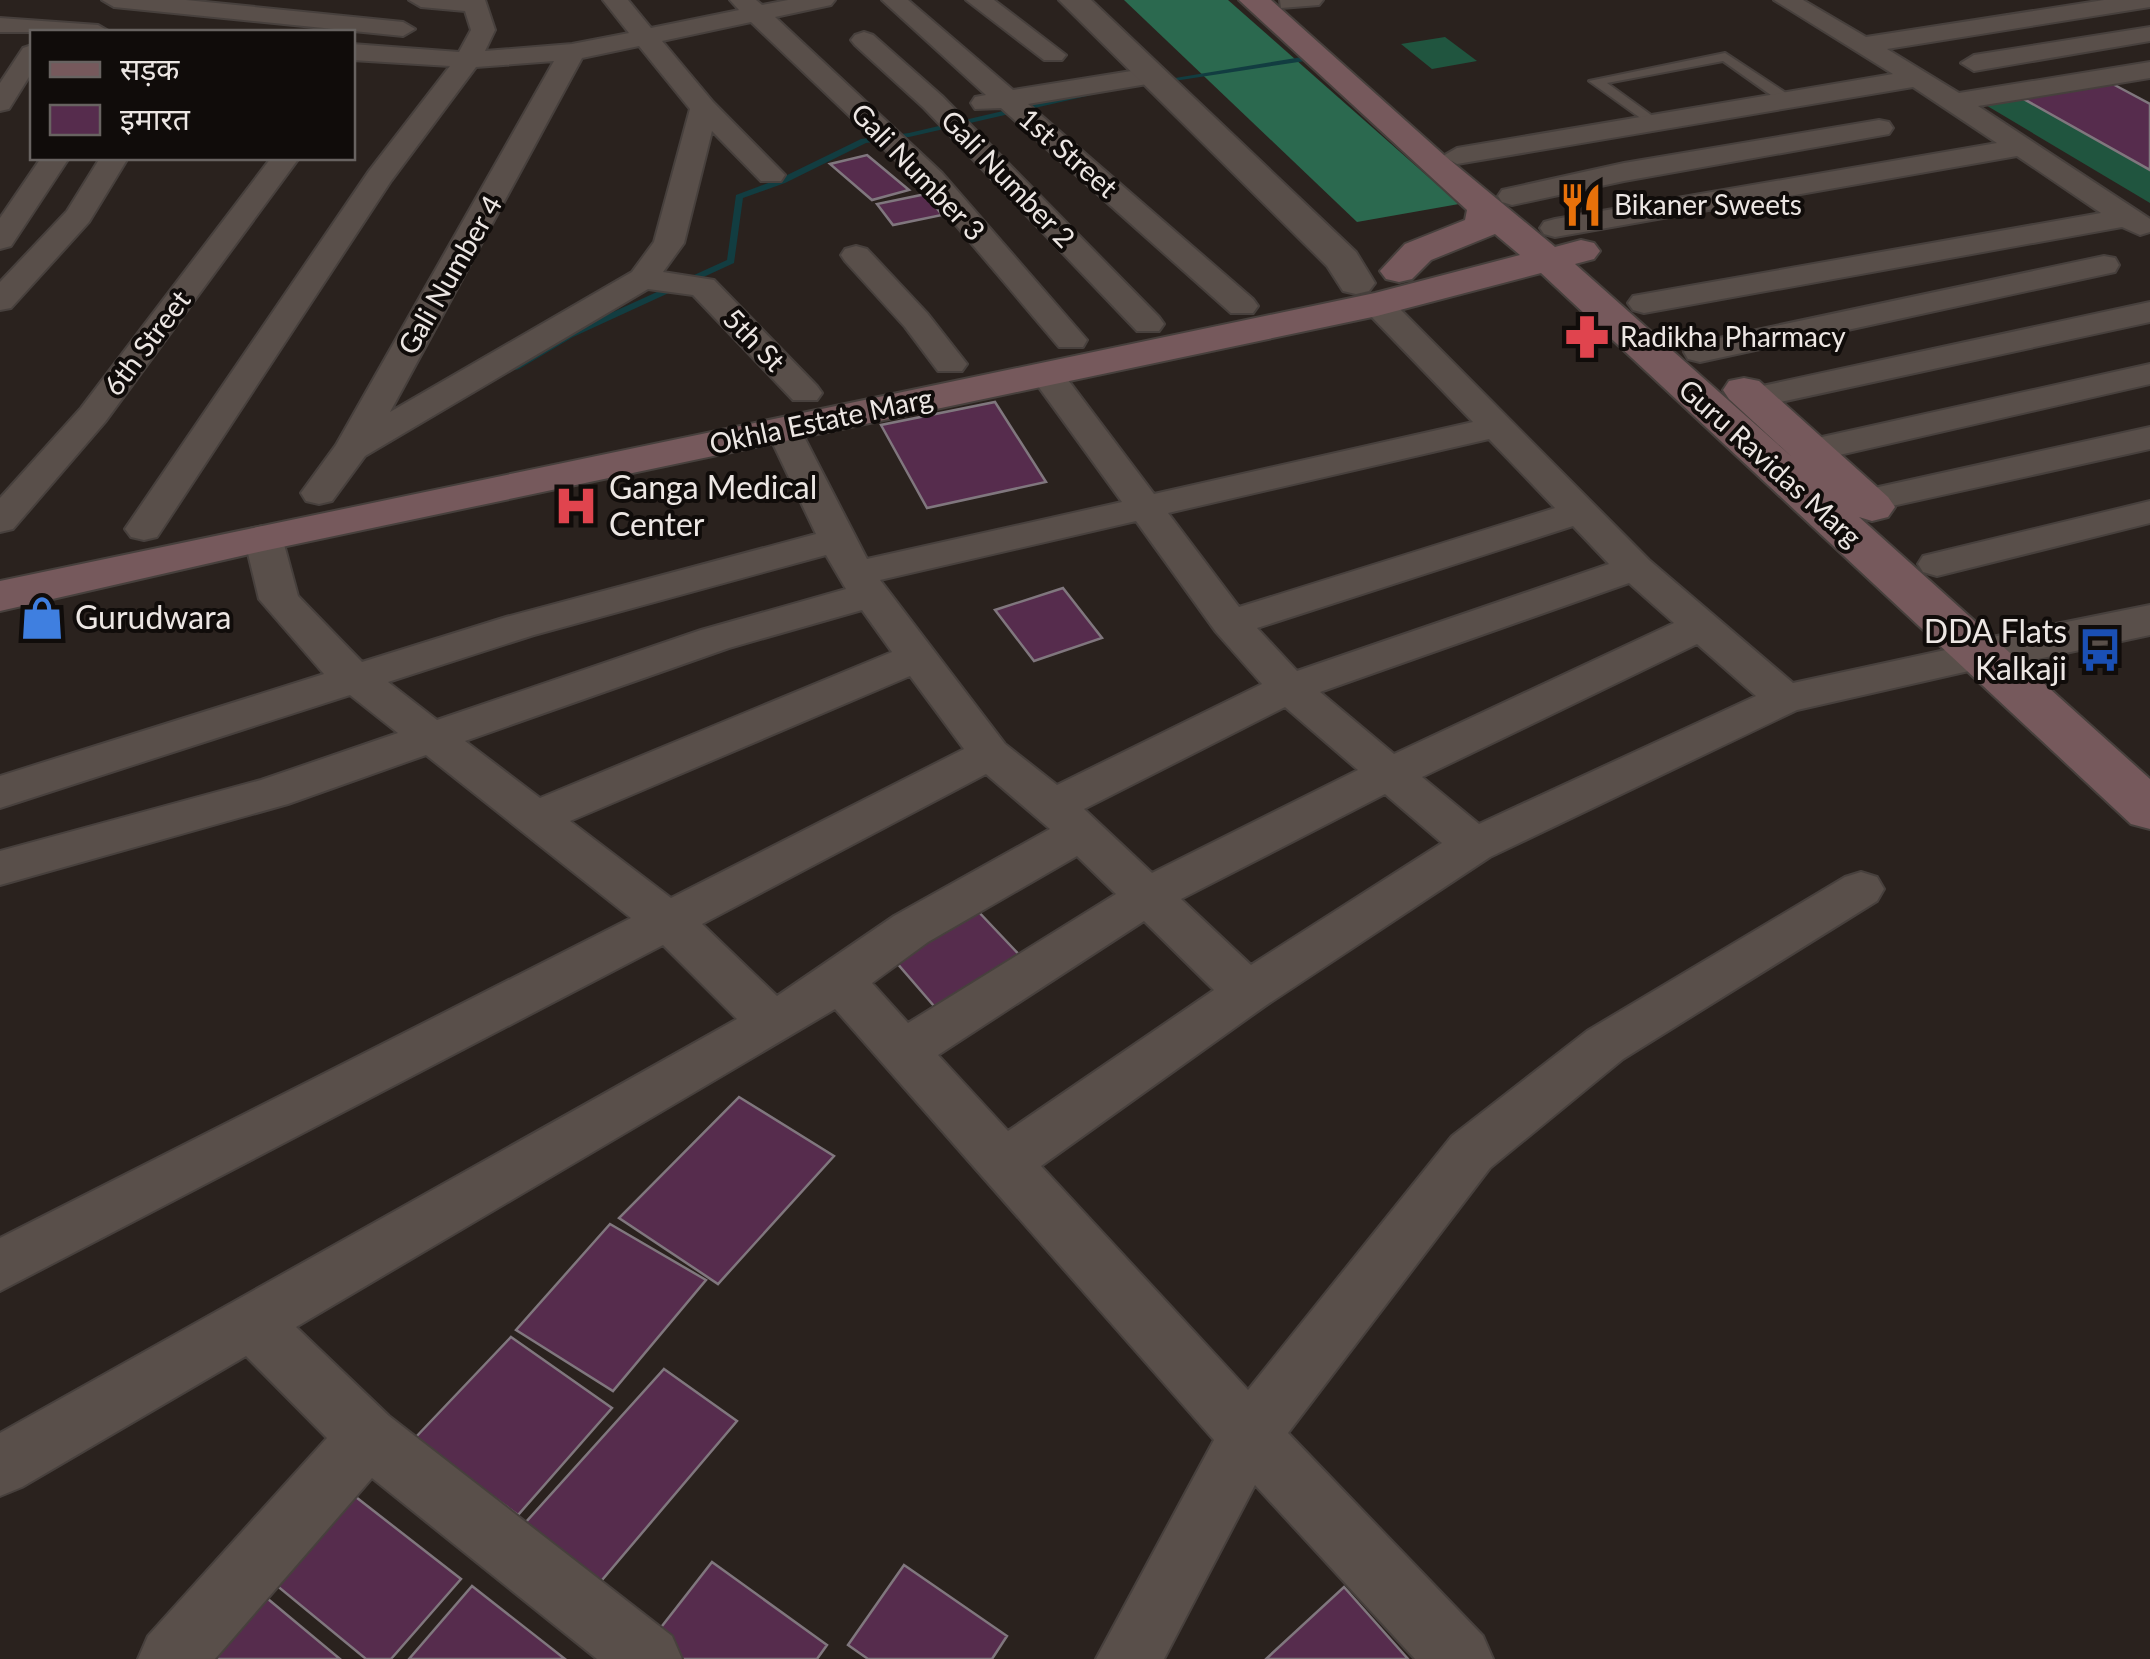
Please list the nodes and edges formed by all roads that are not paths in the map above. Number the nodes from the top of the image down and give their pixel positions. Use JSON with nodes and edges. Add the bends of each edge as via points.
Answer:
{"nodes":[{"id":1,"x":114,"y":0,"type":"edge"},
{"id":2,"x":420,"y":0,"type":"edge"},
{"id":3,"x":614,"y":0,"type":"edge"},
{"id":4,"x":823,"y":0,"type":"edge"},
{"id":5,"x":894,"y":0,"type":"edge"},
{"id":6,"x":978,"y":0,"type":"edge"},
{"id":7,"x":1074,"y":0,"type":"edge"},
{"id":8,"x":1254,"y":0,"type":"edge"},
{"id":9,"x":1786,"y":0,"type":"edge"},
{"id":10,"x":2150,"y":0,"type":"edge"},
{"id":11,"x":1296,"y":1,"type":"edge"},
{"id":12,"x":474,"y":3,"type":"edge"},
{"id":13,"x":748,"y":7,"type":"edge"},
{"id":14,"x":1860,"y":14,"type":"dead end"},
{"id":15,"x":1820,"y":20,"type":"junction"},
{"id":16,"x":5,"y":29,"type":"edge"},
{"id":17,"x":32,"y":30,"type":"edge"},
{"id":18,"x":2150,"y":34,"type":"edge"},
{"id":19,"x":643,"y":37,"type":"junction"},
{"id":20,"x":864,"y":40,"type":"dead end"},
{"id":21,"x":1862,"y":45,"type":"junction"},
{"id":22,"x":474,"y":49,"type":"junction"},
{"id":23,"x":572,"y":52,"type":"junction"},
{"id":24,"x":30,"y":55,"type":"edge"},
{"id":25,"x":1053,"y":55,"type":"dead end"},
{"id":26,"x":356,"y":57,"type":"edge"},
{"id":27,"x":1974,"y":63,"type":"dead end"},
{"id":28,"x":2150,"y":70,"type":"edge"},
{"id":29,"x":1150,"y":76,"type":"junction"},
{"id":30,"x":1918,"y":78,"type":"junction"},
{"id":31,"x":1006,"y":98,"type":"junction"},
{"id":32,"x":1787,"y":100,"type":"junction"},
{"id":33,"x":1954,"y":102,"type":"junction"},
{"id":34,"x":0,"y":103,"type":"edge"},
{"id":35,"x":704,"y":108,"type":"junction"},
{"id":36,"x":943,"y":112,"type":"junction"},
{"id":37,"x":1652,"y":122,"type":"junction"},
{"id":38,"x":1879,"y":128,"type":"dead end"},
{"id":39,"x":2022,"y":147,"type":"junction"},
{"id":40,"x":1457,"y":156,"type":"junction"},
{"id":41,"x":54,"y":160,"type":"edge"},
{"id":42,"x":113,"y":160,"type":"edge"},
{"id":43,"x":284,"y":160,"type":"edge"},
{"id":44,"x":772,"y":175,"type":"dead end"},
{"id":45,"x":1498,"y":200,"type":"junction"},
{"id":46,"x":2139,"y":225,"type":"edge"},
{"id":47,"x":0,"y":240,"type":"edge"},
{"id":48,"x":1555,"y":243,"type":"junction"},
{"id":49,"x":856,"y":255,"type":"dead end"},
{"id":50,"x":2104,"y":265,"type":"dead end"},
{"id":51,"x":643,"y":279,"type":"junction"},
{"id":52,"x":1458,"y":284,"type":"junction"},
{"id":53,"x":1377,"y":286,"type":"junction"},
{"id":54,"x":1586,"y":293,"type":"junction"},
{"id":55,"x":0,"y":300,"type":"edge"},
{"id":56,"x":1644,"y":304,"type":"junction"},
{"id":57,"x":1242,"y":306,"type":"junction"},
{"id":58,"x":2150,"y":312,"type":"edge"},
{"id":59,"x":1148,"y":324,"type":"junction"},
{"id":60,"x":1071,"y":340,"type":"junction"},
{"id":61,"x":1700,"y":352,"type":"junction"},
{"id":62,"x":950,"y":364,"type":"junction"},
{"id":63,"x":2150,"y":374,"type":"edge"},
{"id":64,"x":1047,"y":375,"type":"junction"},
{"id":65,"x":1753,"y":398,"type":"junction"},
{"id":66,"x":794,"y":411,"type":"junction"},
{"id":67,"x":1497,"y":427,"type":"junction"},
{"id":68,"x":2150,"y":438,"type":"edge"},
{"id":69,"x":352,"y":448,"type":"junction"},
{"id":70,"x":1812,"y":450,"type":"junction"},
{"id":71,"x":319,"y":493,"type":"junction"},
{"id":72,"x":1864,"y":501,"type":"junction"},
{"id":73,"x":1145,"y":509,"type":"junction"},
{"id":74,"x":1580,"y":512,"type":"junction"},
{"id":75,"x":2150,"y":512,"type":"edge"},
{"id":76,"x":0,"y":521,"type":"edge"},
{"id":77,"x":144,"y":529,"type":"junction"},
{"id":78,"x":262,"y":537,"type":"junction"},
{"id":79,"x":0,"y":562,"type":"edge"},
{"id":80,"x":1938,"y":564,"type":"junction"},
{"id":81,"x":1635,"y":568,"type":"junction"},
{"id":82,"x":855,"y":570,"type":"junction"},
{"id":83,"x":0,"y":596,"type":"edge"},
{"id":84,"x":2150,"y":620,"type":"edge"},
{"id":85,"x":1230,"y":623,"type":"junction"},
{"id":86,"x":1700,"y":626,"type":"junction"},
{"id":87,"x":2001,"y":652,"type":"junction"},
{"id":88,"x":918,"y":657,"type":"junction"},
{"id":89,"x":356,"y":679,"type":"junction"},
{"id":90,"x":1289,"y":688,"type":"junction"},
{"id":91,"x":1785,"y":699,"type":"junction"},
{"id":92,"x":433,"y":738,"type":"junction"},
{"id":93,"x":990,"y":754,"type":"junction"},
{"id":94,"x":2150,"y":763,"type":"edge"},
{"id":95,"x":1392,"y":775,"type":"junction"},
{"id":96,"x":0,"y":792,"type":"edge"},
{"id":97,"x":2150,"y":810,"type":"edge"},
{"id":98,"x":535,"y":818,"type":"junction"},
{"id":99,"x":1068,"y":819,"type":"junction"},
{"id":100,"x":1474,"y":845,"type":"junction"},
{"id":101,"x":0,"y":868,"type":"edge"},
{"id":102,"x":1861,"y":889,"type":"dead end"},
{"id":103,"x":1148,"y":896,"type":"junction"},
{"id":104,"x":669,"y":922,"type":"junction"},
{"id":105,"x":840,"y":981,"type":"junction"},
{"id":106,"x":1248,"y":992,"type":"junction"},
{"id":107,"x":773,"y":1024,"type":"junction"},
{"id":108,"x":903,"y":1052,"type":"junction"},
{"id":109,"x":1004,"y":1164,"type":"junction"},
{"id":110,"x":0,"y":1266,"type":"edge"},
{"id":111,"x":250,"y":1322,"type":"junction"},
{"id":112,"x":1249,"y":1435,"type":"junction"},
{"id":113,"x":368,"y":1437,"type":"junction"},
{"id":114,"x":0,"y":1466,"type":"edge"},
{"id":115,"x":171,"y":1659,"type":"edge"},
{"id":116,"x":649,"y":1659,"type":"edge"},
{"id":117,"x":1129,"y":1659,"type":"edge"},
{"id":118,"x":1460,"y":1659,"type":"edge"}],
"edges":[{"from":1,"to":22,"type":"street","via":[[434,32]]},
{"from":2,"to":12,"type":"street"},
{"from":3,"to":19,"type":"street"},
{"from":4,"to":13,"type":"street"},
{"from":5,"to":31,"type":"street","name":"1st Street"},
{"from":6,"to":25,"type":"street"},
{"from":7,"to":29,"type":"street"},
{"from":8,"to":45,"type":"main road","name":"Guru Ravidas Marg","via":[[1432,163]]},
{"from":9,"to":15,"type":"street"},
{"from":10,"to":21,"type":"street"},
{"from":11,"to":40,"type":"main road","name":"Guru Ravidas Marg"},
{"from":12,"to":22,"type":"street","via":[[484,30]]},
{"from":13,"to":19,"type":"street"},
{"from":13,"to":60,"type":"street","name":"Gali Number 3","via":[[932,179]]},
{"from":14,"to":15,"type":"street"},
{"from":15,"to":21,"type":"street"},
{"from":16,"to":17,"type":"street"},
{"from":18,"to":27,"type":"street"},
{"from":19,"to":23,"type":"street"},
{"from":19,"to":35,"type":"street"},
{"from":20,"to":36,"type":"street","name":"Gali Number 2"},
{"from":21,"to":30,"type":"street"},
{"from":22,"to":23,"type":"street"},
{"from":22,"to":26,"type":"street"},
{"from":22,"to":77,"type":"street","via":[[379,178]]},
{"from":23,"to":69,"type":"street","name":"Gali Number 4"},
{"from":24,"to":34,"type":"street"},
{"from":28,"to":33,"type":"street"},
{"from":29,"to":31,"type":"street"},
{"from":29,"to":53,"type":"street"},
{"from":30,"to":32,"type":"street"},
{"from":30,"to":33,"type":"street"},
{"from":31,"to":36,"type":"street"},
{"from":31,"to":57,"type":"street","name":"1st Street"},
{"from":32,"to":37,"type":"street"},
{"from":32,"to":37,"type":"lane","via":[[1725,57],[1596,81]]},
{"from":33,"to":39,"type":"street"},
{"from":35,"to":44,"type":"street"},
{"from":35,"to":51,"type":"street","via":[[669,243]]},
{"from":36,"to":59,"type":"street","name":"Gali Number 2"},
{"from":37,"to":40,"type":"street"},
{"from":38,"to":45,"type":"street"},
{"from":39,"to":46,"type":"street"},
{"from":39,"to":48,"type":"street"},
{"from":40,"to":45,"type":"main road","name":"Guru Ravidas Marg"},
{"from":41,"to":47,"type":"street"},
{"from":42,"to":55,"type":"street","via":[[78,216]]},
{"from":43,"to":76,"type":"street","name":"6th Street","via":[[93,415]]},
{"from":45,"to":48,"type":"main road","name":"Guru Ravidas Marg"},
{"from":45,"to":53,"type":"main road","via":[[1483,226],[1418,252]]},
{"from":46,"to":56,"type":"street"},
{"from":48,"to":52,"type":"main road","name":"Okhla Estate Marg"},
{"from":48,"to":53,"type":"main road","name":"Okhla Estate Marg"},
{"from":48,"to":54,"type":"main road","name":"Guru Ravidas Marg"},
{"from":48,"to":56,"type":"main road","name":"Guru Ravidas Marg"},
{"from":49,"to":62,"type":"street"},
{"from":50,"to":61,"type":"street"},
{"from":51,"to":66,"type":"street","name":"5th St","via":[[703,287]]},
{"from":51,"to":69,"type":"street"},
{"from":52,"to":53,"type":"main road","name":"Okhla Estate Marg"},
{"from":52,"to":54,"type":"main road"},
{"from":53,"to":57,"type":"main road","name":"Okhla Estate Marg"},
{"from":53,"to":64,"type":"main road","name":"Okhla Estate Marg"},
{"from":53,"to":67,"type":"street"},
{"from":54,"to":87,"type":"main road","name":"Guru Ravidas Marg"},
{"from":56,"to":61,"type":"main road","name":"Guru Ravidas Marg"},
{"from":57,"to":59,"type":"main road","name":"Okhla Estate Marg"},
{"from":58,"to":65,"type":"street"},
{"from":59,"to":60,"type":"main road","name":"Okhla Estate Marg"},
{"from":60,"to":62,"type":"main road","name":"Okhla Estate Marg"},
{"from":61,"to":65,"type":"main road","name":"Guru Ravidas Marg"},
{"from":62,"to":66,"type":"main road","name":"Okhla Estate Marg"},
{"from":63,"to":70,"type":"street"},
{"from":64,"to":66,"type":"main road","name":"Okhla Estate Marg"},
{"from":64,"to":73,"type":"street"},
{"from":65,"to":70,"type":"main road","name":"Guru Ravidas Marg"},
{"from":66,"to":71,"type":"main road","name":"Okhla Estate Marg"},
{"from":66,"to":78,"type":"main road","name":"Okhla Estate Marg"},
{"from":66,"to":82,"type":"street","name":"5th St"},
{"from":67,"to":73,"type":"street"},
{"from":67,"to":74,"type":"street"},
{"from":68,"to":72,"type":"street"},
{"from":69,"to":71,"type":"street","name":"Gali Number 4"},
{"from":70,"to":72,"type":"main road","name":"Guru Ravidas Marg"},
{"from":71,"to":77,"type":"main road","name":"Okhla Estate Marg"},
{"from":72,"to":80,"type":"main road","name":"Guru Ravidas Marg"},
{"from":73,"to":82,"type":"street"},
{"from":73,"to":85,"type":"street"},
{"from":74,"to":81,"type":"street"},
{"from":74,"to":85,"type":"street"},
{"from":75,"to":80,"type":"street"},
{"from":77,"to":79,"type":"main road","name":"Okhla Estate Marg"},
{"from":78,"to":83,"type":"main road","name":"Okhla Estate Marg"},
{"from":78,"to":89,"type":"street","via":[[279,599]]},
{"from":80,"to":87,"type":"main road","name":"Guru Ravidas Marg"},
{"from":81,"to":86,"type":"street"},
{"from":81,"to":90,"type":"street"},
{"from":82,"to":88,"type":"street","name":"5th St"},
{"from":82,"to":89,"type":"street","via":[[520,626]]},
{"from":82,"to":92,"type":"street","via":[[716,639]]},
{"from":84,"to":87,"type":"street"},
{"from":85,"to":90,"type":"street"},
{"from":86,"to":91,"type":"street"},
{"from":86,"to":95,"type":"street"},
{"from":87,"to":91,"type":"street"},
{"from":87,"to":94,"type":"main road","name":"Guru Ravidas Marg"},
{"from":87,"to":97,"type":"main road","name":"Guru Ravidas Marg"},
{"from":88,"to":93,"type":"street","name":"5th St"},
{"from":88,"to":98,"type":"street"},
{"from":89,"to":92,"type":"street"},
{"from":89,"to":96,"type":"street"},
{"from":90,"to":95,"type":"street"},
{"from":90,"to":99,"type":"street"},
{"from":91,"to":100,"type":"street"},
{"from":92,"to":98,"type":"street"},
{"from":92,"to":101,"type":"street","via":[[272,793]]},
{"from":93,"to":99,"type":"street","name":"5th St"},
{"from":93,"to":104,"type":"street"},
{"from":95,"to":100,"type":"street"},
{"from":95,"to":103,"type":"street"},
{"from":98,"to":104,"type":"street"},
{"from":99,"to":103,"type":"street","name":"5th St"},
{"from":99,"to":105,"type":"street"},
{"from":100,"to":106,"type":"street"},
{"from":102,"to":112,"type":"street","via":[[1605,1045],[1471,1152]]},
{"from":103,"to":106,"type":"street","name":"5th St"},
{"from":103,"to":108,"type":"street"},
{"from":104,"to":107,"type":"street"},
{"from":104,"to":110,"type":"street"},
{"from":105,"to":107,"type":"street"},
{"from":105,"to":108,"type":"street"},
{"from":106,"to":109,"type":"street"},
{"from":107,"to":111,"type":"street"},
{"from":108,"to":109,"type":"street"},
{"from":109,"to":112,"type":"street"},
{"from":111,"to":113,"type":"street"},
{"from":111,"to":114,"type":"street"},
{"from":112,"to":117,"type":"street"},
{"from":112,"to":118,"type":"street"},
{"from":113,"to":115,"type":"street"},
{"from":113,"to":116,"type":"street"}]}
